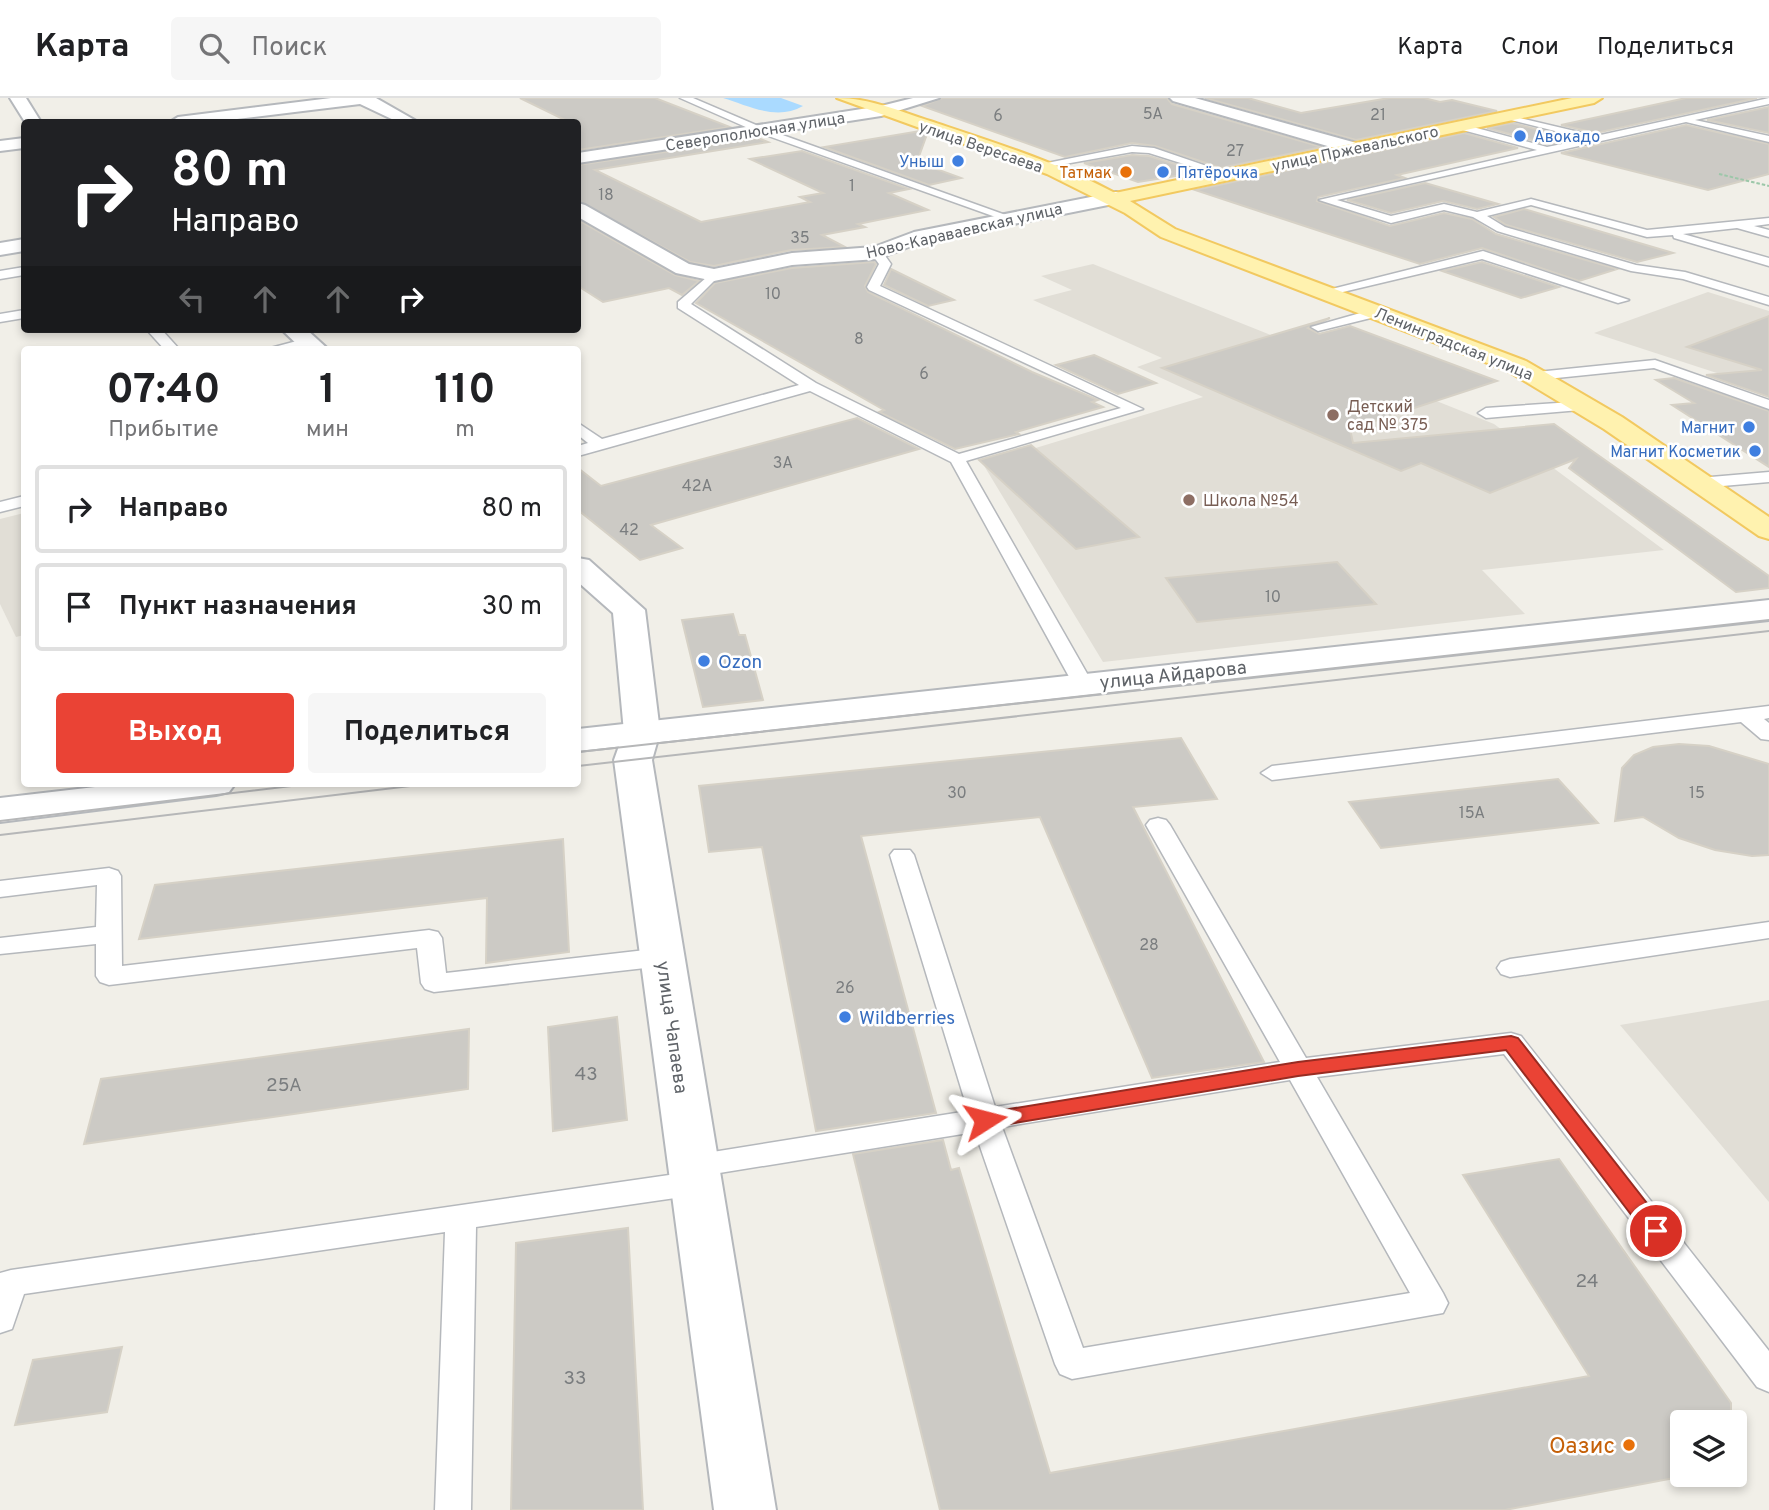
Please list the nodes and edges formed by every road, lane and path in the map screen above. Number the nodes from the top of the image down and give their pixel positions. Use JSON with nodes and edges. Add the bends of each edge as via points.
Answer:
{"nodes":[{"id":1,"x":18,"y":98,"type":"edge"},
{"id":2,"x":361,"y":98,"type":"edge"},
{"id":3,"x":368,"y":98,"type":"edge"},
{"id":4,"x":685,"y":98,"type":"edge"},
{"id":5,"x":845,"y":98,"type":"edge"},
{"id":6,"x":931,"y":98,"type":"edge"},
{"id":7,"x":1178,"y":98,"type":"edge"},
{"id":8,"x":1587,"y":98,"type":"edge"},
{"id":9,"x":1769,"y":101,"type":"edge"},
{"id":10,"x":881,"y":111,"type":"junction"},
{"id":11,"x":1506,"y":116,"type":"junction"},
{"id":12,"x":31,"y":119,"type":"edge"},
{"id":13,"x":201,"y":119,"type":"edge"},
{"id":14,"x":405,"y":119,"type":"edge"},
{"id":15,"x":1684,"y":121,"type":"junction"},
{"id":16,"x":1458,"y":126,"type":"junction"},
{"id":17,"x":760,"y":130,"type":"junction"},
{"id":18,"x":1598,"y":138,"type":"junction"},
{"id":19,"x":1769,"y":139,"type":"edge"},
{"id":20,"x":21,"y":143,"type":"edge"},
{"id":21,"x":0,"y":146,"type":"edge"},
{"id":22,"x":1354,"y":148,"type":"junction"},
{"id":23,"x":1549,"y":149,"type":"junction"},
{"id":24,"x":581,"y":158,"type":"edge"},
{"id":25,"x":1037,"y":166,"type":"junction"},
{"id":26,"x":1719,"y":174,"type":"dead end"},
{"id":27,"x":1228,"y":175,"type":"junction"},
{"id":28,"x":1769,"y":186,"type":"edge"},
{"id":29,"x":1116,"y":198,"type":"junction"},
{"id":30,"x":581,"y":211,"type":"edge"},
{"id":31,"x":1477,"y":215,"type":"junction"},
{"id":32,"x":1008,"y":218,"type":"junction"},
{"id":33,"x":1769,"y":221,"type":"edge"},
{"id":34,"x":1737,"y":225,"type":"junction"},
{"id":35,"x":1665,"y":232,"type":"junction"},
{"id":36,"x":1769,"y":233,"type":"edge"},
{"id":37,"x":21,"y":246,"type":"edge"},
{"id":38,"x":0,"y":249,"type":"edge"},
{"id":39,"x":877,"y":253,"type":"junction"},
{"id":40,"x":1769,"y":262,"type":"edge"},
{"id":41,"x":21,"y":272,"type":"edge"},
{"id":42,"x":0,"y":275,"type":"edge"},
{"id":43,"x":714,"y":275,"type":"junction"},
{"id":44,"x":1326,"y":292,"type":"junction"},
{"id":45,"x":1623,"y":300,"type":"dead end"},
{"id":46,"x":1769,"y":301,"type":"edge"},
{"id":47,"x":1378,"y":312,"type":"junction"},
{"id":48,"x":21,"y":314,"type":"edge"},
{"id":49,"x":0,"y":318,"type":"edge"},
{"id":50,"x":1318,"y":327,"type":"dead end"},
{"id":51,"x":157,"y":333,"type":"edge"},
{"id":52,"x":306,"y":340,"type":"edge"},
{"id":53,"x":169,"y":346,"type":"edge"},
{"id":54,"x":284,"y":346,"type":"edge"},
{"id":55,"x":1537,"y":376,"type":"junction"},
{"id":56,"x":811,"y":386,"type":"junction"},
{"id":57,"x":1587,"y":405,"type":"junction"},
{"id":58,"x":1769,"y":405,"type":"edge"},
{"id":59,"x":1486,"y":413,"type":"dead end"},
{"id":60,"x":581,"y":430,"type":"edge"},
{"id":61,"x":600,"y":445,"type":"junction"},
{"id":62,"x":581,"y":450,"type":"edge"},
{"id":63,"x":957,"y":459,"type":"junction"},
{"id":64,"x":1769,"y":477,"type":"edge"},
{"id":65,"x":1699,"y":483,"type":"junction"},
{"id":66,"x":21,"y":502,"type":"edge"},
{"id":67,"x":0,"y":507,"type":"edge"},
{"id":68,"x":1769,"y":530,"type":"edge"},
{"id":69,"x":581,"y":570,"type":"edge"},
{"id":70,"x":1769,"y":610,"type":"edge"},
{"id":71,"x":1083,"y":684,"type":"junction"},
{"id":72,"x":1769,"y":712,"type":"edge"},
{"id":73,"x":1746,"y":715,"type":"junction"},
{"id":74,"x":642,"y":732,"type":"junction"},
{"id":75,"x":1769,"y":734,"type":"edge"},
{"id":76,"x":581,"y":740,"type":"edge"},
{"id":77,"x":1272,"y":773,"type":"dead end"},
{"id":78,"x":191,"y":787,"type":"edge"},
{"id":79,"x":0,"y":810,"type":"edge"},
{"id":80,"x":1158,"y":825,"type":"dead end"},
{"id":81,"x":902,"y":855,"type":"dead end"},
{"id":82,"x":0,"y":889,"type":"edge"},
{"id":83,"x":1769,"y":930,"type":"edge"},
{"id":84,"x":110,"y":934,"type":"junction"},
{"id":85,"x":0,"y":946,"type":"edge"},
{"id":86,"x":663,"y":957,"type":"junction"},
{"id":87,"x":1510,"y":968,"type":"dead end"},
{"id":88,"x":1298,"y":1069,"type":"junction"},
{"id":89,"x":985,"y":1120,"type":"junction"},
{"id":90,"x":695,"y":1175,"type":"junction"},
{"id":91,"x":461,"y":1217,"type":"junction"},
{"id":92,"x":6,"y":1284,"type":"edge"},
{"id":93,"x":0,"y":1319,"type":"edge"},
{"id":94,"x":1769,"y":1377,"type":"edge"},
{"id":95,"x":453,"y":1510,"type":"edge"},
{"id":96,"x":744,"y":1510,"type":"edge"}],
"edges":[{"from":1,"to":12,"type":"street"},
{"from":2,"to":3,"type":"street"},
{"from":2,"to":13,"type":"street"},
{"from":2,"to":14,"type":"street"},
{"from":4,"to":17,"type":"lane"},
{"from":5,"to":10,"type":"main road","name":"улица Вересаева"},
{"from":6,"to":10,"type":"street","name":"Северополюсная улица"},
{"from":7,"to":22,"type":"street"},
{"from":8,"to":11,"type":"main road","name":"улица Пржевальского"},
{"from":9,"to":15,"type":"lane"},
{"from":10,"to":17,"type":"street","name":"Северополюсная улица"},
{"from":10,"to":25,"type":"main road","name":"улица Вересаева"},
{"from":11,"to":16,"type":"main road","name":"улица Пржевальского"},
{"from":11,"to":18,"type":"lane"},
{"from":15,"to":18,"type":"lane"},
{"from":15,"to":19,"type":"lane"},
{"from":16,"to":22,"type":"main road","name":"улица Пржевальского"},
{"from":16,"to":23,"type":"lane"},
{"from":17,"to":24,"type":"street","name":"Северополюсная улица"},
{"from":17,"to":32,"type":"lane"},
{"from":18,"to":23,"type":"lane"},
{"from":20,"to":21,"type":"street"},
{"from":22,"to":27,"type":"main road","name":"улица Пржевальского"},
{"from":23,"to":31,"type":"lane","via":[[1324,200],[1391,220],[1444,206]]},
{"from":25,"to":27,"type":"lane","via":[[1141,150]]},
{"from":25,"to":29,"type":"main road","name":"улица Вересаева"},
{"from":26,"to":28,"type":"path"},
{"from":27,"to":29,"type":"main road","name":"улица Пржевальского"},
{"from":29,"to":32,"type":"street","name":"Ново-Караваевская улица"},
{"from":29,"to":44,"type":"main road","name":"Ленинградская улица","via":[[1168,233]]},
{"from":30,"to":43,"type":"street","name":"Ново-Караваевская улица","via":[[683,269]]},
{"from":31,"to":35,"type":"lane","via":[[1531,202],[1647,234]]},
{"from":31,"to":46,"type":"lane","via":[[1501,229],[1537,240]]},
{"from":32,"to":39,"type":"street","name":"Ново-Караваевская улица","via":[[914,238]]},
{"from":33,"to":34,"type":"lane"},
{"from":34,"to":35,"type":"lane"},
{"from":34,"to":36,"type":"lane"},
{"from":35,"to":40,"type":"lane"},
{"from":37,"to":38,"type":"street"},
{"from":39,"to":43,"type":"street","name":"Ново-Караваевская улица","via":[[792,259]]},
{"from":39,"to":63,"type":"lane","via":[[885,264],[873,287],[1135,409]]},
{"from":41,"to":42,"type":"lane"},
{"from":43,"to":56,"type":"lane","via":[[683,304]]},
{"from":44,"to":45,"type":"lane","via":[[1483,255]]},
{"from":44,"to":47,"type":"main road","name":"Ленинградская улица"},
{"from":47,"to":50,"type":"lane"},
{"from":47,"to":55,"type":"main road","name":"Ленинградская улица"},
{"from":48,"to":49,"type":"lane"},
{"from":51,"to":53,"type":"lane"},
{"from":52,"to":54,"type":"lane"},
{"from":55,"to":57,"type":"main road","name":"Ленинградская улица"},
{"from":55,"to":58,"type":"lane","via":[[1655,364]]},
{"from":56,"to":61,"type":"lane"},
{"from":56,"to":63,"type":"lane"},
{"from":57,"to":59,"type":"lane"},
{"from":57,"to":65,"type":"main road","name":"Ленинградская улица"},
{"from":60,"to":61,"type":"lane"},
{"from":61,"to":62,"type":"lane"},
{"from":63,"to":71,"type":"lane"},
{"from":64,"to":65,"type":"lane"},
{"from":65,"to":68,"type":"main road","name":"Ленинградская улица"},
{"from":66,"to":67,"type":"lane"},
{"from":69,"to":74,"type":"street","name":"улица Чапаева","via":[[629,610]]},
{"from":70,"to":71,"type":"street","name":"улица Айдарова"},
{"from":71,"to":74,"type":"street","name":"улица Айдарова"},
{"from":72,"to":73,"type":"lane"},
{"from":73,"to":75,"type":"lane"},
{"from":73,"to":77,"type":"lane"},
{"from":74,"to":76,"type":"street","name":"улица Айдарова"},
{"from":74,"to":86,"type":"street","name":"улица Чапаева","via":[[633,760]]},
{"from":78,"to":79,"type":"street"},
{"from":80,"to":88,"type":"lane"},
{"from":81,"to":89,"type":"lane"},
{"from":82,"to":84,"type":"lane","via":[[109,876]]},
{"from":83,"to":87,"type":"lane"},
{"from":84,"to":85,"type":"lane"},
{"from":84,"to":86,"type":"lane","via":[[109,976],[429,938],[434,983]]},
{"from":86,"to":90,"type":"street","name":"улица Чапаева"},
{"from":88,"to":89,"type":"lane"},
{"from":88,"to":89,"type":"lane","via":[[1432,1303],[1072,1364]]},
{"from":88,"to":94,"type":"lane","via":[[1511,1043]]},
{"from":89,"to":90,"type":"lane"},
{"from":90,"to":91,"type":"lane"},
{"from":90,"to":96,"type":"street","name":"улица Чапаева"},
{"from":91,"to":92,"type":"lane"},
{"from":91,"to":95,"type":"lane"},
{"from":92,"to":93,"type":"lane"}]}
